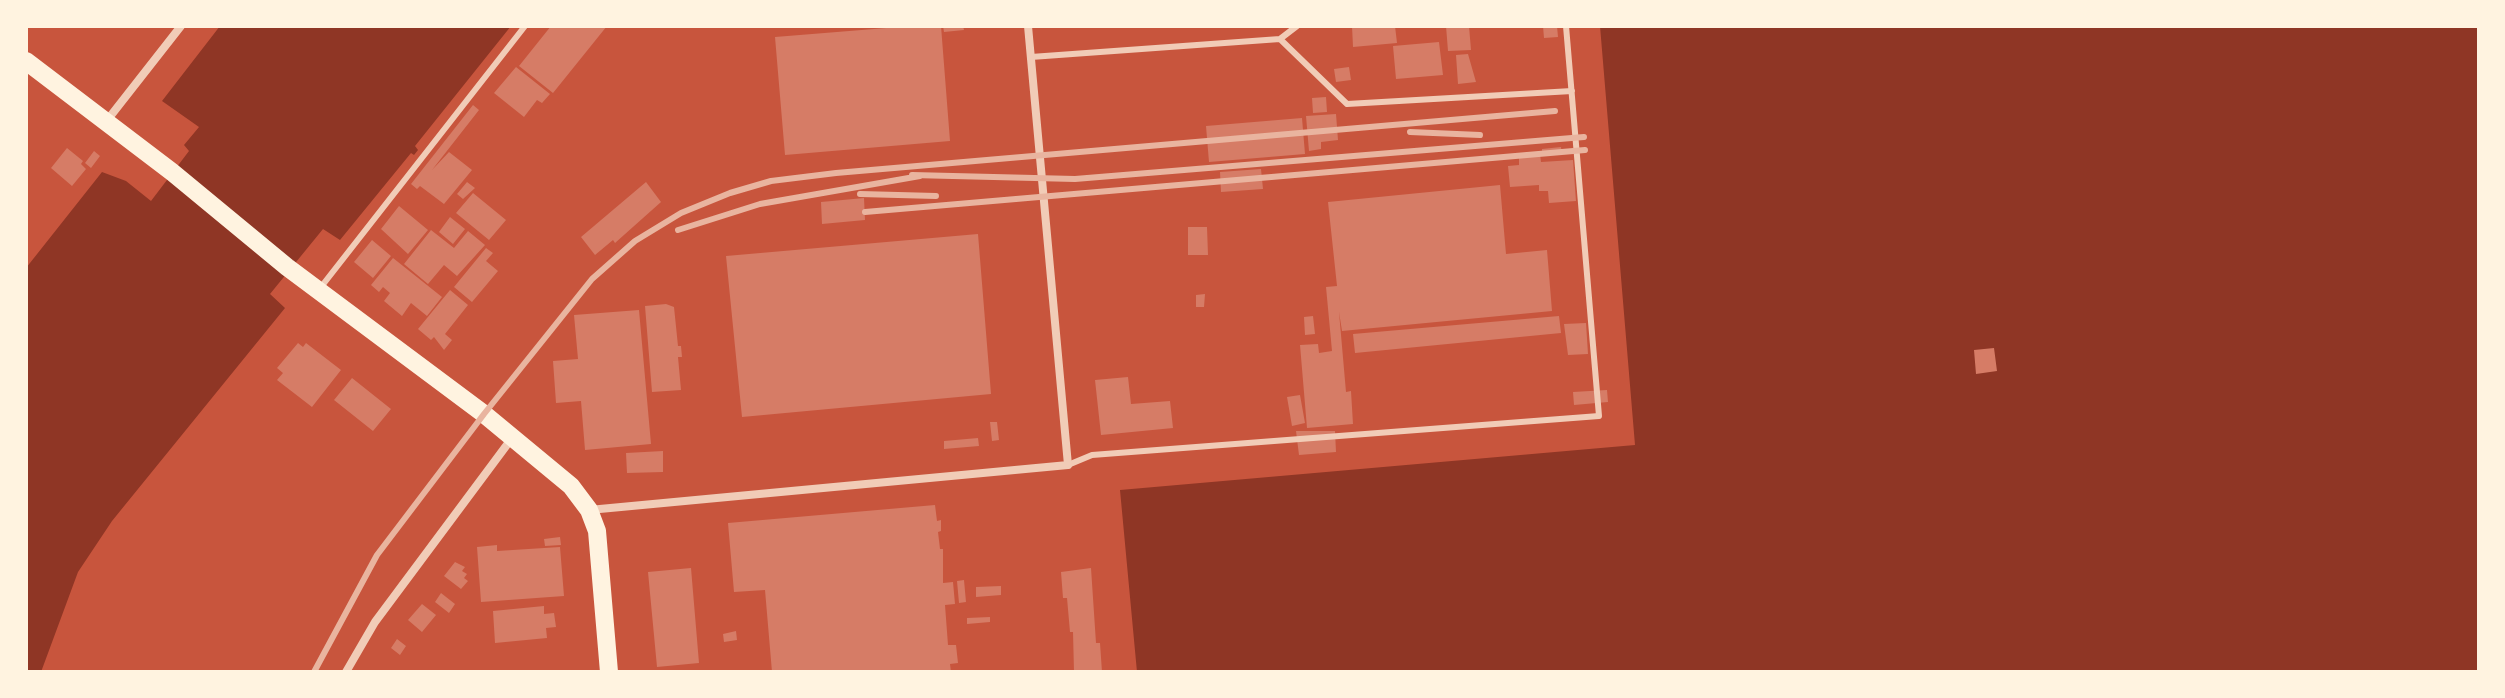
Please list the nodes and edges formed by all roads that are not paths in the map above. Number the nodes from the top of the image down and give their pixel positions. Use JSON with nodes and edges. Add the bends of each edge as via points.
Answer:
{"nodes":[{"id":1,"x":181,"y":26,"type":"edge"},
{"id":2,"x":525,"y":26,"type":"edge"},
{"id":3,"x":1028,"y":26,"type":"edge"},
{"id":4,"x":1297,"y":26,"type":"edge"},
{"id":5,"x":1566,"y":26,"type":"edge"},
{"id":6,"x":1280,"y":39,"type":"junction"},
{"id":7,"x":1031,"y":57,"type":"junction"},
{"id":8,"x":26,"y":61,"type":"edge"},
{"id":9,"x":1572,"y":91,"type":"junction"},
{"id":10,"x":105,"y":123,"type":"junction"},
{"id":11,"x":319,"y":290,"type":"junction"},
{"id":12,"x":513,"y":437,"type":"junction"},
{"id":13,"x":1068,"y":465,"type":"junction"},
{"id":14,"x":589,"y":510,"type":"junction"},
{"id":15,"x":346,"y":672,"type":"edge"},
{"id":16,"x":609,"y":672,"type":"edge"}],
"edges":[{"from":1,"to":10,"type":"street"},
{"from":2,"to":11,"type":"lane"},
{"from":3,"to":7,"type":"street"},
{"from":4,"to":6,"type":"lane"},
{"from":5,"to":9,"type":"lane"},
{"from":6,"to":7,"type":"lane"},
{"from":6,"to":9,"type":"lane","via":[[1347,104]]},
{"from":7,"to":13,"type":"street"},
{"from":8,"to":10,"type":"highway"},
{"from":9,"to":13,"type":"lane","via":[[1599,416],[1092,455]]},
{"from":10,"to":11,"type":"highway"},
{"from":11,"to":12,"type":"highway"},
{"from":12,"to":14,"type":"highway","via":[[571,486]]},
{"from":12,"to":15,"type":"street","via":[[375,622]]},
{"from":13,"to":14,"type":"street"},
{"from":14,"to":16,"type":"highway","via":[[597,531]]}]}
